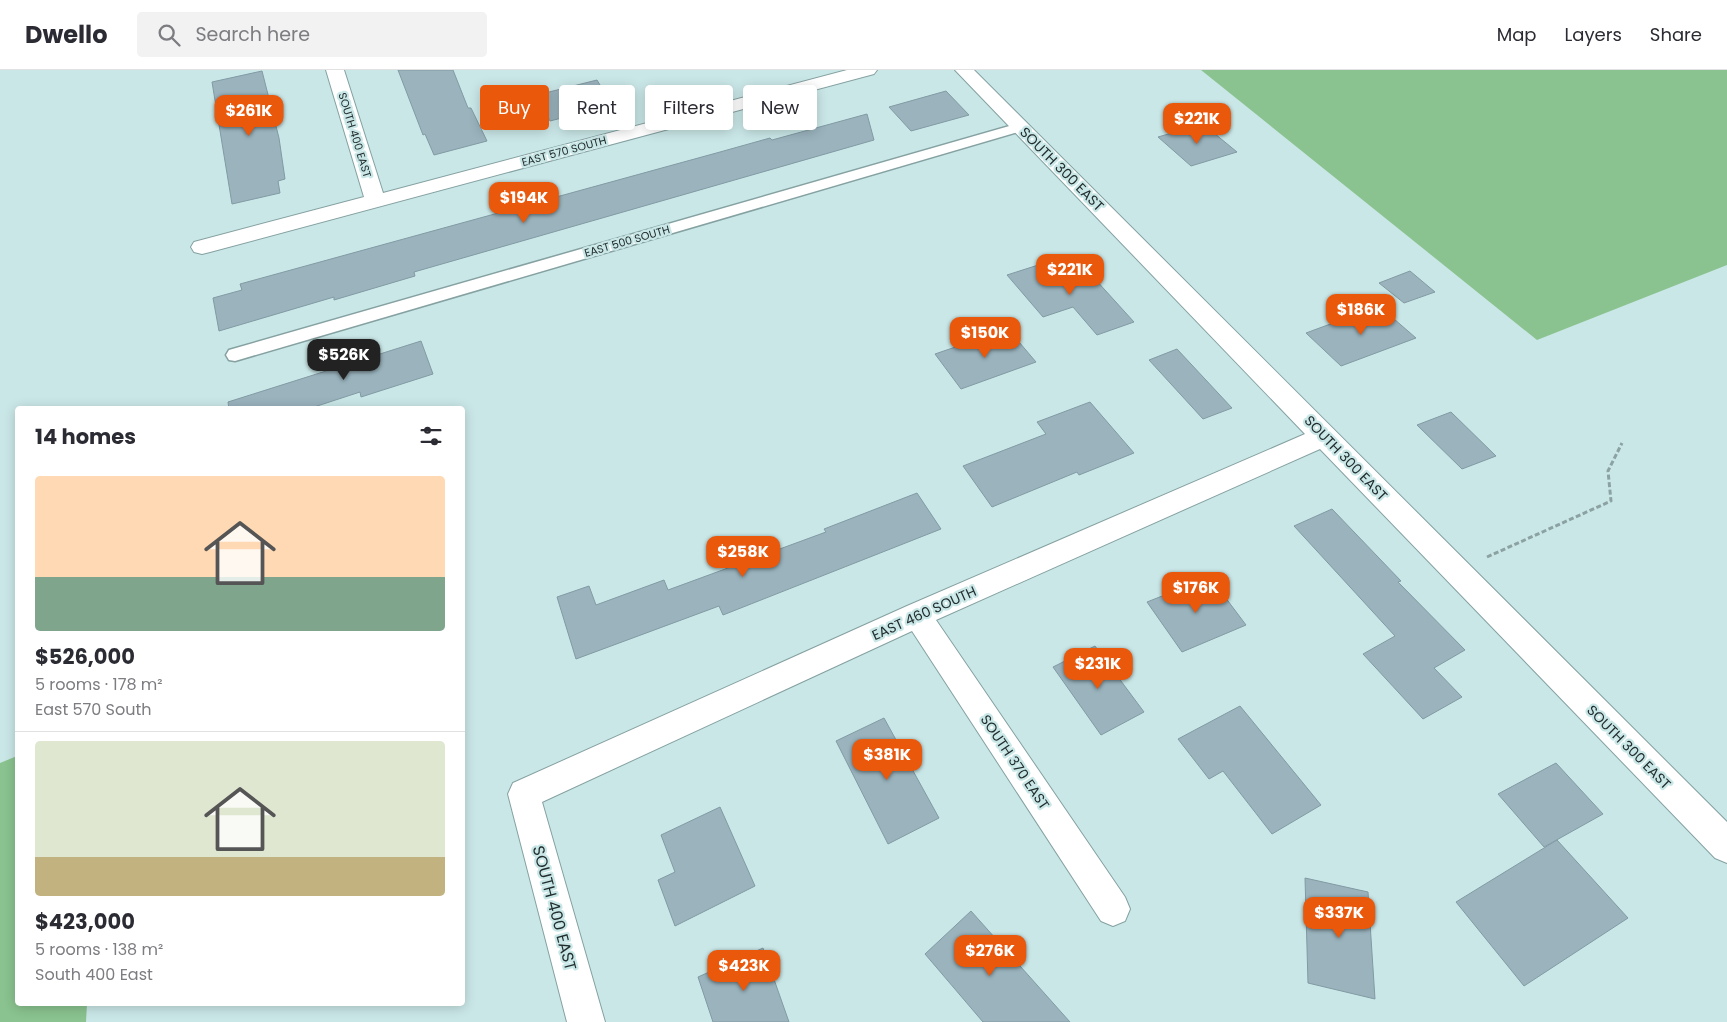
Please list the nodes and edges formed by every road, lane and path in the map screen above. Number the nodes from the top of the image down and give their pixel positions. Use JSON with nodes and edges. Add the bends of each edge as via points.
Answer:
{"nodes":[{"id":1,"x":335,"y":70,"type":"edge"},
{"id":2,"x":868,"y":70,"type":"edge"},
{"id":3,"x":964,"y":70,"type":"edge"},
{"id":4,"x":1020,"y":127,"type":"junction"},
{"id":5,"x":375,"y":201,"type":"junction"},
{"id":6,"x":202,"y":247,"type":"dead end"},
{"id":7,"x":234,"y":355,"type":"dead end"},
{"id":8,"x":1325,"y":436,"type":"junction"},
{"id":9,"x":1622,"y":443,"type":"dead end"},
{"id":10,"x":1457,"y":571,"type":"junction"},
{"id":11,"x":917,"y":616,"type":"junction"},
{"id":12,"x":524,"y":794,"type":"joint"},
{"id":13,"x":1727,"y":846,"type":"edge"},
{"id":14,"x":1113,"y":909,"type":"dead end"},
{"id":15,"x":586,"y":1022,"type":"edge"}],
"edges":[{"from":1,"to":5,"type":"street","name":"SOUTH 400 EAST"},
{"from":2,"to":5,"type":"street","name":"EAST 570 SOUTH"},
{"from":3,"to":4,"type":"street","name":"SOUTH 300 EAST"},
{"from":4,"to":7,"type":"lane","name":"EAST 500 SOUTH"},
{"from":4,"to":8,"type":"street","name":"SOUTH 300 EAST"},
{"from":5,"to":6,"type":"street","name":"EAST 570 SOUTH"},
{"from":8,"to":10,"type":"street","name":"SOUTH 300 EAST"},
{"from":8,"to":11,"type":"street","name":"EAST 460 SOUTH"},
{"from":9,"to":10,"type":"path","via":[[1608,471],[1611,501]]},
{"from":10,"to":13,"type":"street","name":"SOUTH 300 EAST"},
{"from":11,"to":12,"type":"street","name":"EAST 460 SOUTH"},
{"from":11,"to":14,"type":"street","name":"SOUTH 370 EAST"},
{"from":12,"to":15,"type":"street","name":"SOUTH 400 EAST"}]}
